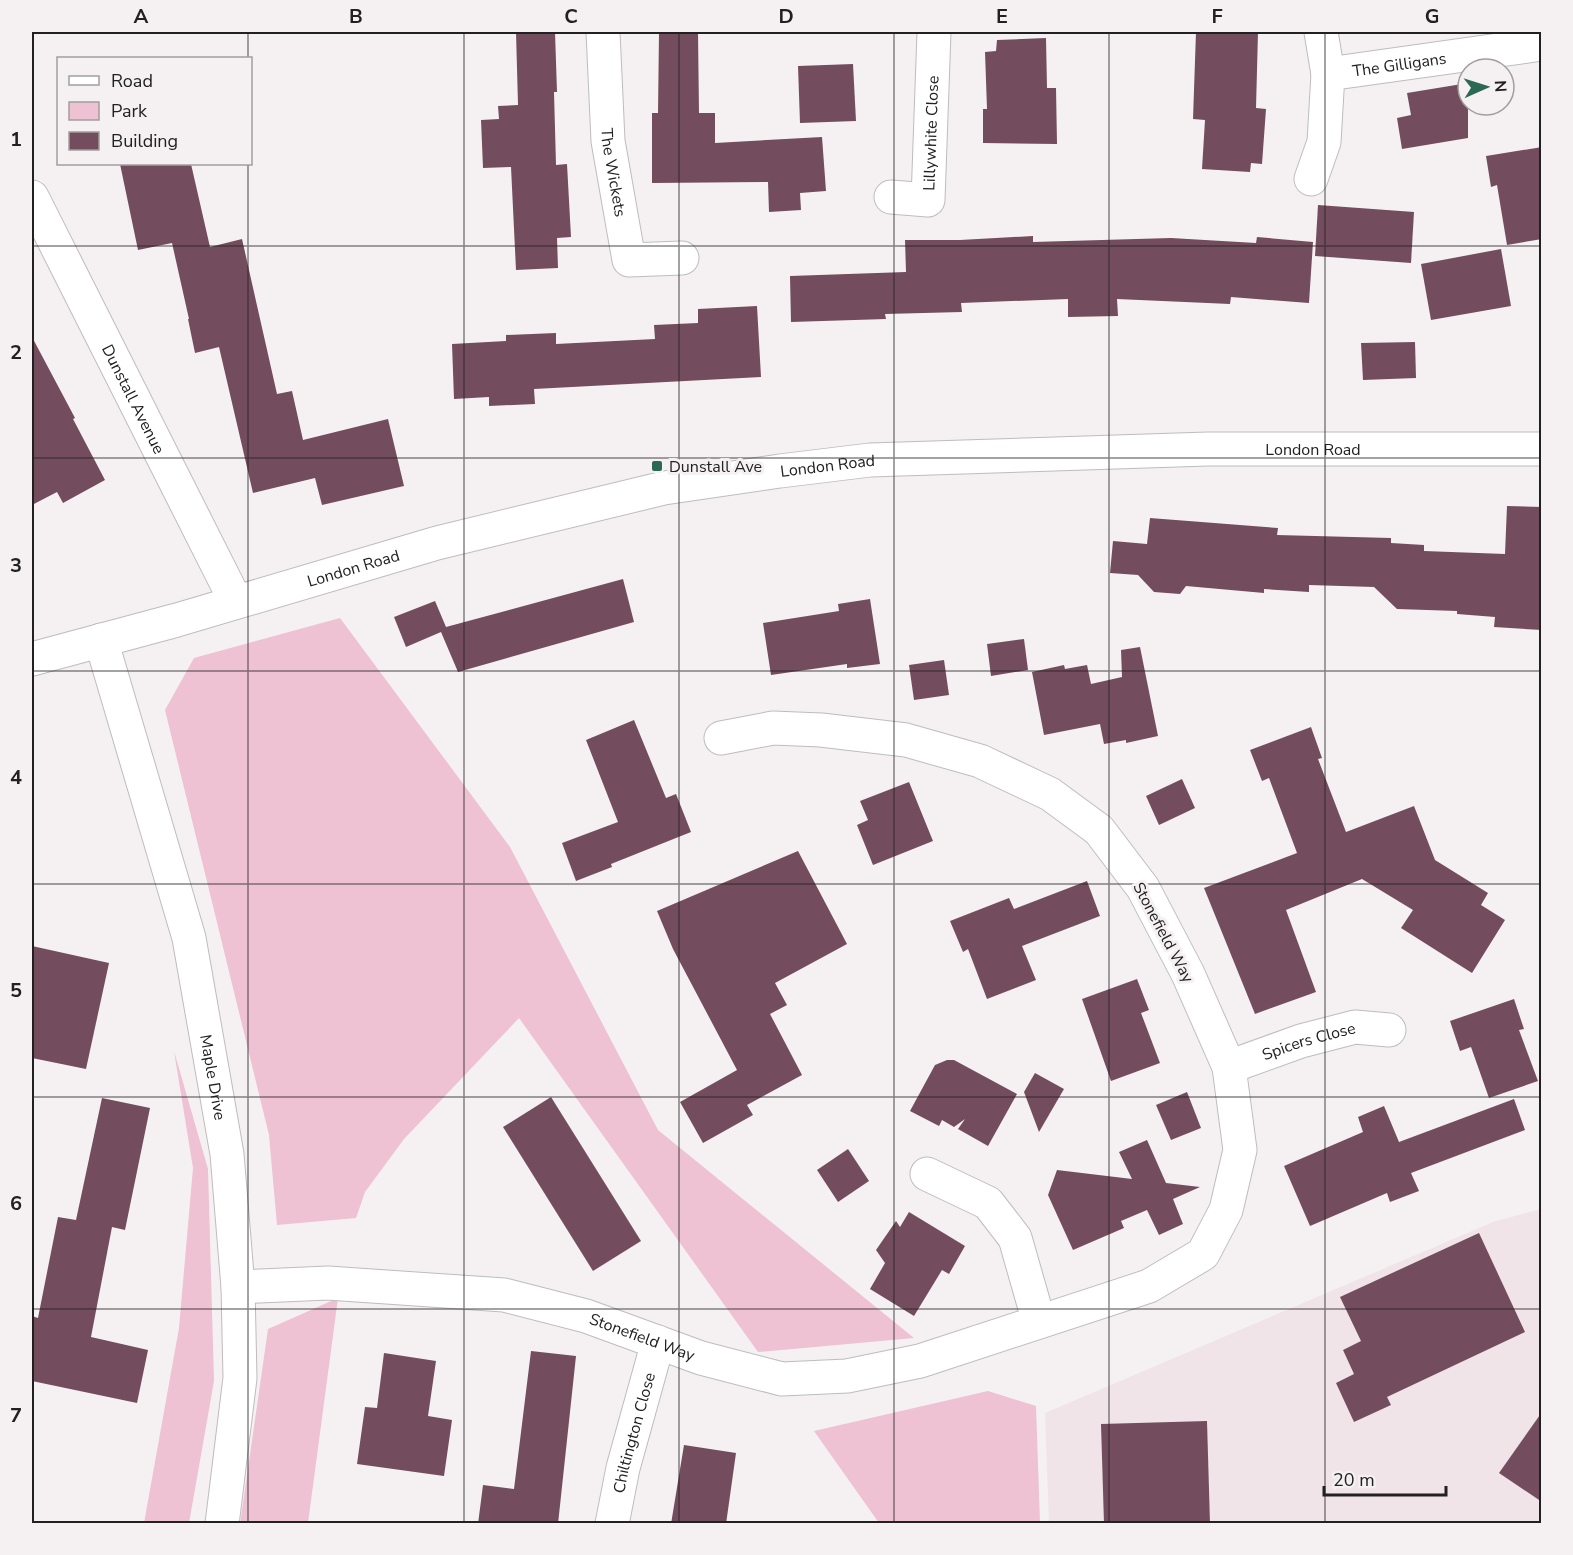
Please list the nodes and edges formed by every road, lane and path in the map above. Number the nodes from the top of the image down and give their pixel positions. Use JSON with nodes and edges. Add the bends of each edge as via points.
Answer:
{"nodes":[{"id":1,"x":603,"y":32,"type":"edge"},
{"id":2,"x":934,"y":32,"type":"edge"},
{"id":3,"x":1321,"y":32,"type":"edge"},
{"id":4,"x":1542,"y":44,"type":"edge"},
{"id":5,"x":1328,"y":74,"type":"junction"},
{"id":6,"x":1311,"y":179,"type":"dead end"},
{"id":7,"x":32,"y":197,"type":"edge"},
{"id":8,"x":891,"y":197,"type":"dead end"},
{"id":9,"x":682,"y":258,"type":"dead end"},
{"id":10,"x":1542,"y":449,"type":"edge"},
{"id":11,"x":236,"y":602,"type":"junction"},
{"id":12,"x":101,"y":640,"type":"junction"},
{"id":13,"x":32,"y":659,"type":"edge"},
{"id":14,"x":721,"y":738,"type":"dead end"},
{"id":15,"x":1389,"y":1030,"type":"dead end"},
{"id":16,"x":1229,"y":1067,"type":"junction"},
{"id":17,"x":927,"y":1174,"type":"dead end"},
{"id":18,"x":238,"y":1287,"type":"junction"},
{"id":19,"x":1040,"y":1322,"type":"junction"},
{"id":20,"x":658,"y":1342,"type":"junction"},
{"id":21,"x":222,"y":1524,"type":"edge"},
{"id":22,"x":612,"y":1524,"type":"edge"}],
"edges":[{"from":1,"to":9,"type":"street","name":"The Wickets","via":[[608,141],[629,260]]},
{"from":2,"to":8,"type":"street","name":"Lillywhite Close","via":[[928,200]]},
{"from":3,"to":5,"type":"street"},
{"from":4,"to":5,"type":"street","name":"The Gilligans"},
{"from":5,"to":6,"type":"street","via":[[1324,142]]},
{"from":7,"to":11,"type":"street","name":"Dunstall Avenue"},
{"from":10,"to":11,"type":"street","name":"London Road","via":[[1208,449],[870,459],[664,488],[436,543]]},
{"from":11,"to":12,"type":"street","name":"London Road"},
{"from":12,"to":13,"type":"street","name":"London Road"},
{"from":12,"to":18,"type":"street","name":"Maple Drive","via":[[189,938],[227,1154]]},
{"from":14,"to":16,"type":"street","name":"Stonefield Way","via":[[774,728],[906,740],[980,761],[1050,794],[1099,830],[1143,888],[1188,974]]},
{"from":15,"to":16,"type":"street","name":"Spicers Close","via":[[1355,1027]]},
{"from":16,"to":19,"type":"street","name":"Stonefield Way","via":[[1240,1150],[1226,1210],[1203,1254],[1149,1286]]},
{"from":17,"to":19,"type":"street","via":[[988,1203],[1016,1239]]},
{"from":18,"to":20,"type":"street","name":"Stonefield Way","via":[[328,1283],[504,1295],[586,1316]]},
{"from":18,"to":21,"type":"street","name":"Maple Drive","via":[[240,1378]]},
{"from":19,"to":20,"type":"street","name":"Stonefield Way","via":[[920,1361],[847,1376],[782,1379],[700,1358]]},
{"from":20,"to":22,"type":"street","name":"Chiltington Close","via":[[623,1468]]}]}
